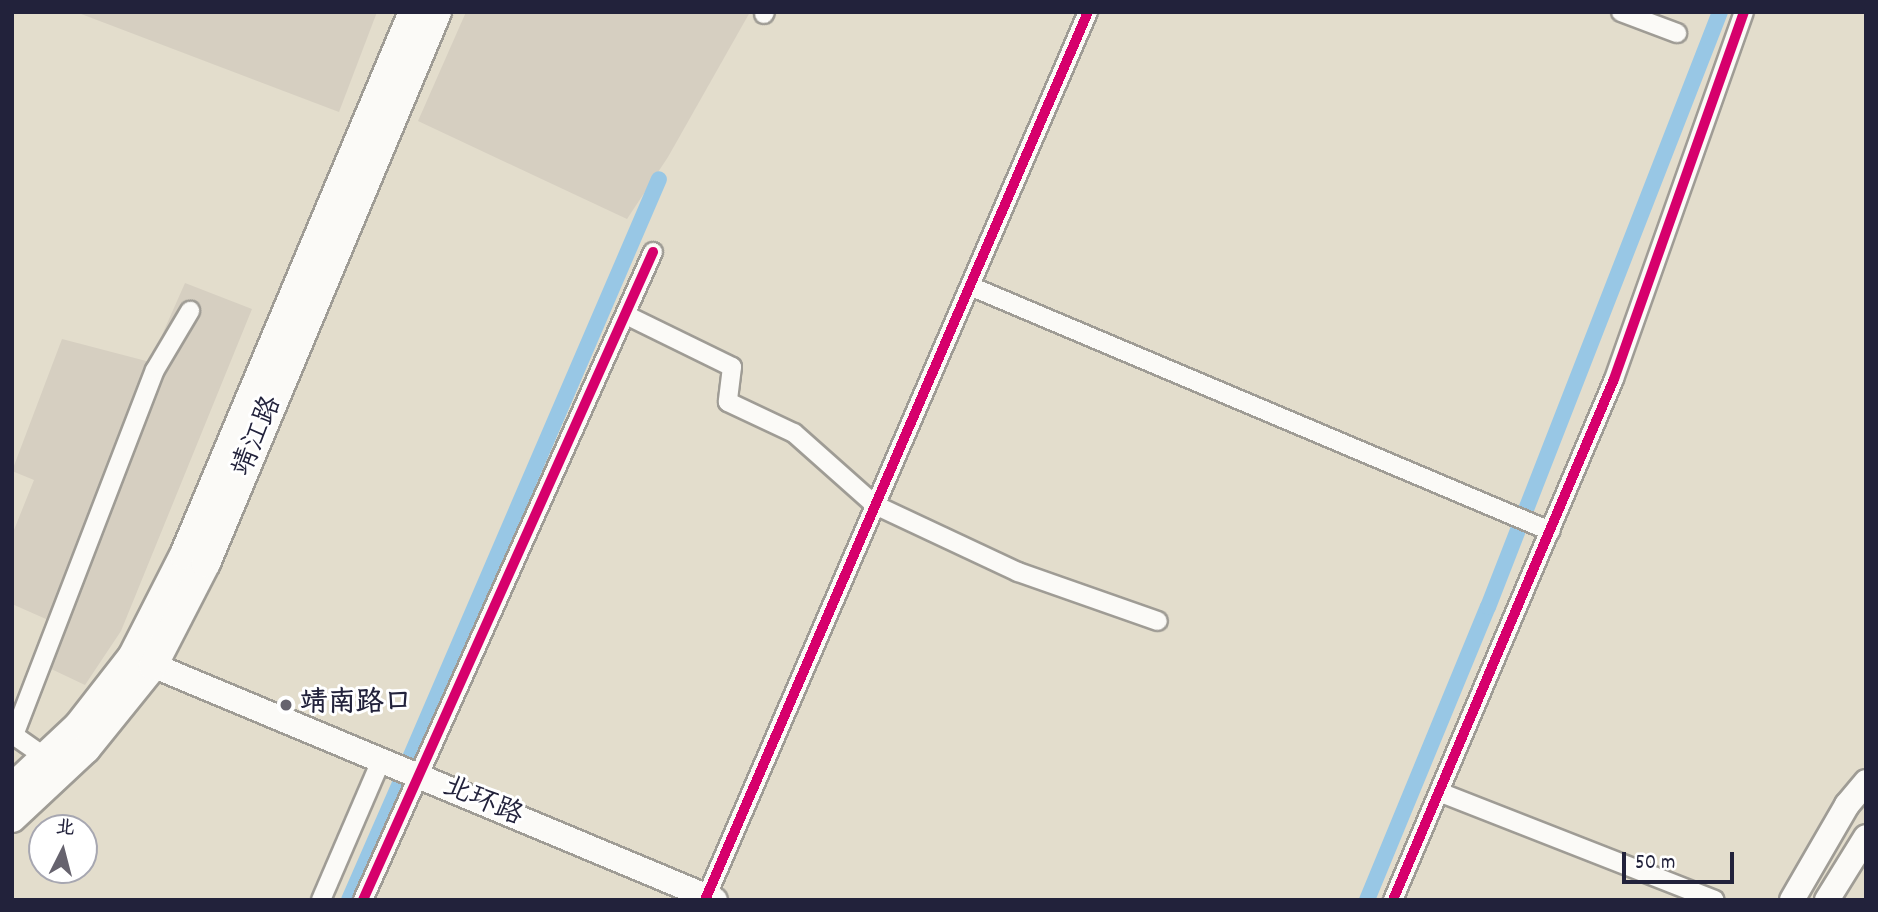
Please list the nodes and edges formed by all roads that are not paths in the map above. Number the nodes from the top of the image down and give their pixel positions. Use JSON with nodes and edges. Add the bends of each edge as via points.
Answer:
{"nodes":[{"id":1,"x":413,"y":12,"type":"edge"},
{"id":2,"x":437,"y":12,"type":"edge"},
{"id":3,"x":1088,"y":12,"type":"edge"},
{"id":4,"x":1621,"y":12,"type":"edge"},
{"id":5,"x":1744,"y":12,"type":"edge"},
{"id":6,"x":1676,"y":33,"type":"dead end"},
{"id":7,"x":653,"y":252,"type":"dead end"},
{"id":8,"x":970,"y":286,"type":"junction"},
{"id":9,"x":190,"y":311,"type":"dead end"},
{"id":10,"x":626,"y":315,"type":"junction"},
{"id":11,"x":875,"y":505,"type":"junction"},
{"id":12,"x":1549,"y":531,"type":"junction"},
{"id":13,"x":1158,"y":621,"type":"dead end"},
{"id":14,"x":143,"y":661,"type":"junction"},
{"id":15,"x":13,"y":734,"type":"edge"},
{"id":16,"x":45,"y":757,"type":"junction"},
{"id":17,"x":381,"y":761,"type":"junction"},
{"id":18,"x":420,"y":777,"type":"junction"},
{"id":19,"x":1866,"y":782,"type":"edge"},
{"id":20,"x":12,"y":788,"type":"edge"},
{"id":21,"x":1439,"y":792,"type":"junction"},
{"id":22,"x":12,"y":818,"type":"edge"},
{"id":23,"x":1866,"y":837,"type":"edge"},
{"id":24,"x":709,"y":898,"type":"edge"},
{"id":25,"x":321,"y":900,"type":"edge"},
{"id":26,"x":363,"y":900,"type":"edge"},
{"id":27,"x":1393,"y":900,"type":"edge"},
{"id":28,"x":1715,"y":900,"type":"edge"},
{"id":29,"x":1791,"y":900,"type":"edge"},
{"id":30,"x":1827,"y":900,"type":"edge"}],
"edges":[{"from":1,"to":14,"type":"main road","name":"靖江路"},
{"from":2,"to":14,"type":"main road","name":"靖江路","via":[[206,563]]},
{"from":3,"to":8,"type":"street"},
{"from":4,"to":6,"type":"street"},
{"from":5,"to":12,"type":"street","via":[[1614,379]]},
{"from":7,"to":10,"type":"street"},
{"from":8,"to":11,"type":"street"},
{"from":8,"to":12,"type":"street"},
{"from":9,"to":15,"type":"street","via":[[155,370]]},
{"from":10,"to":11,"type":"street","via":[[732,367],[728,402],[794,433]]},
{"from":10,"to":18,"type":"street"},
{"from":11,"to":13,"type":"street","via":[[1018,572]]},
{"from":11,"to":24,"type":"street"},
{"from":12,"to":21,"type":"street"},
{"from":14,"to":16,"type":"main road","name":"靖江路"},
{"from":14,"to":17,"type":"main road","name":"北环路"},
{"from":14,"to":22,"type":"main road","name":"靖江路","via":[[86,749]]},
{"from":15,"to":16,"type":"street"},
{"from":16,"to":20,"type":"main road","name":"靖江路"},
{"from":17,"to":18,"type":"main road","name":"北环路"},
{"from":17,"to":25,"type":"street"},
{"from":18,"to":24,"type":"main road","name":"北环路"},
{"from":18,"to":26,"type":"street"},
{"from":19,"to":29,"type":"main road","via":[[1847,805]]},
{"from":21,"to":27,"type":"street"},
{"from":21,"to":28,"type":"street"},
{"from":23,"to":30,"type":"main road"}]}
